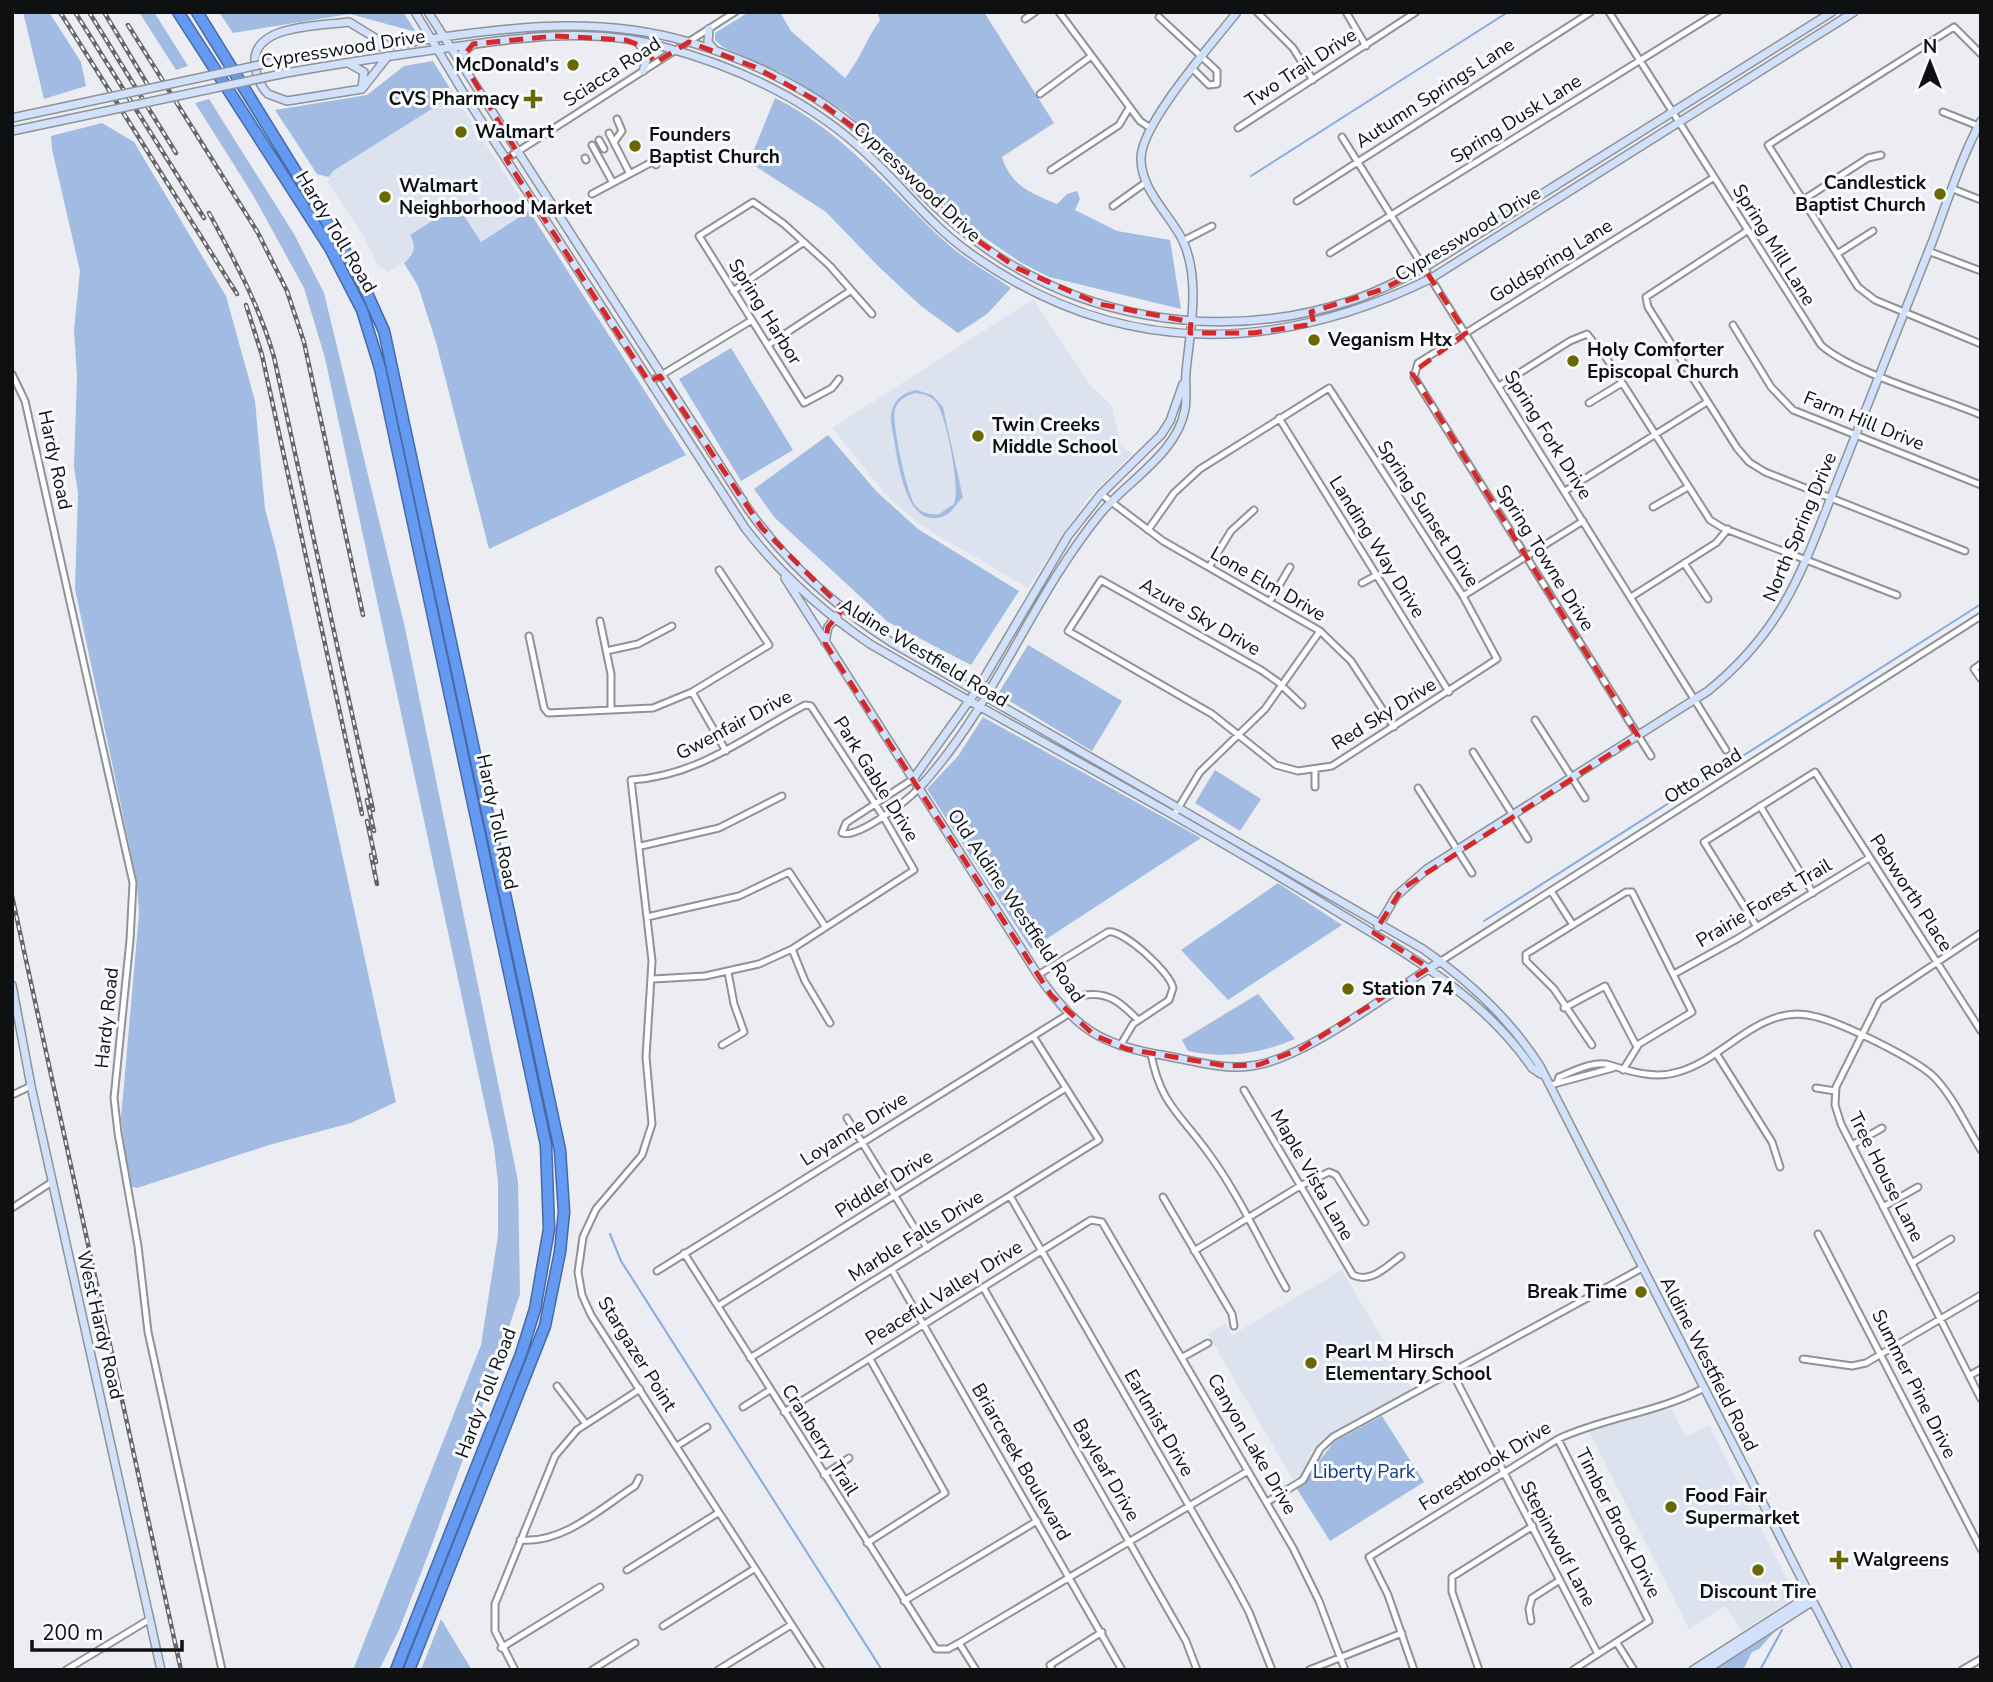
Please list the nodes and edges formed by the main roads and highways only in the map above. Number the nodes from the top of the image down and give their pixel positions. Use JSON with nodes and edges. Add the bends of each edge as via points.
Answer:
{"nodes":[{"id":1,"x":178,"y":12,"type":"edge"},
{"id":2,"x":197,"y":12,"type":"edge"},
{"id":3,"x":428,"y":12,"type":"edge"},
{"id":4,"x":1237,"y":12,"type":"edge"},
{"id":5,"x":1832,"y":12,"type":"edge"},
{"id":6,"x":1854,"y":12,"type":"edge"},
{"id":7,"x":416,"y":13,"type":"edge"},
{"id":8,"x":563,"y":24,"type":"junction"},
{"id":9,"x":358,"y":27,"type":"junction"},
{"id":10,"x":709,"y":29,"type":"road end"},
{"id":11,"x":563,"y":36,"type":"junction"},
{"id":12,"x":443,"y":37,"type":"junction"},
{"id":13,"x":431,"y":39,"type":"junction"},
{"id":14,"x":409,"y":41,"type":"junction"},
{"id":15,"x":636,"y":41,"type":"junction"},
{"id":16,"x":385,"y":44,"type":"junction"},
{"id":17,"x":472,"y":44,"type":"junction"},
{"id":18,"x":1777,"y":46,"type":"junction"},
{"id":19,"x":450,"y":47,"type":"junction"},
{"id":20,"x":351,"y":49,"type":"junction"},
{"id":21,"x":437,"y":49,"type":"junction"},
{"id":22,"x":720,"y":53,"type":"junction"},
{"id":23,"x":388,"y":56,"type":"junction"},
{"id":24,"x":1784,"y":57,"type":"junction"},
{"id":25,"x":347,"y":63,"type":"junction"},
{"id":26,"x":643,"y":71,"type":"road end"},
{"id":27,"x":466,"y":74,"type":"junction"},
{"id":28,"x":770,"y":74,"type":"junction"},
{"id":29,"x":761,"y":83,"type":"junction"},
{"id":30,"x":362,"y":89,"type":"junction"},
{"id":31,"x":12,"y":118,"type":"edge"},
{"id":32,"x":1980,"y":125,"type":"edge"},
{"id":33,"x":856,"y":129,"type":"junction"},
{"id":34,"x":12,"y":131,"type":"edge"},
{"id":35,"x":846,"y":136,"type":"junction"},
{"id":36,"x":1544,"y":193,"type":"junction"},
{"id":37,"x":932,"y":203,"type":"junction"},
{"id":38,"x":1550,"y":203,"type":"junction"},
{"id":39,"x":922,"y":211,"type":"junction"},
{"id":40,"x":571,"y":237,"type":"junction"},
{"id":41,"x":560,"y":244,"type":"junction"},
{"id":42,"x":1009,"y":263,"type":"junction"},
{"id":43,"x":1002,"y":274,"type":"junction"},
{"id":44,"x":1099,"y":304,"type":"junction"},
{"id":45,"x":1311,"y":312,"type":"junction"},
{"id":46,"x":1094,"y":316,"type":"junction"},
{"id":47,"x":1191,"y":322,"type":"junction"},
{"id":48,"x":1314,"y":324,"type":"junction"},
{"id":49,"x":1190,"y":333,"type":"junction"},
{"id":50,"x":1185,"y":377,"type":"junction"},
{"id":51,"x":1126,"y":468,"type":"junction"},
{"id":52,"x":1135,"y":476,"type":"junction"},
{"id":53,"x":732,"y":485,"type":"junction"},
{"id":54,"x":720,"y":490,"type":"junction"},
{"id":55,"x":778,"y":568,"type":"junction"},
{"id":56,"x":1038,"y":585,"type":"junction"},
{"id":57,"x":1047,"y":591,"type":"junction"},
{"id":58,"x":843,"y":610,"type":"junction"},
{"id":59,"x":835,"y":619,"type":"junction"},
{"id":60,"x":825,"y":643,"type":"junction"},
{"id":61,"x":894,"y":644,"type":"junction"},
{"id":62,"x":888,"y":654,"type":"junction"},
{"id":63,"x":977,"y":690,"type":"junction"},
{"id":64,"x":986,"y":696,"type":"junction"},
{"id":65,"x":970,"y":700,"type":"junction"},
{"id":66,"x":980,"y":706,"type":"junction"},
{"id":67,"x":1062,"y":740,"type":"junction"},
{"id":68,"x":1056,"y":749,"type":"junction"},
{"id":69,"x":1121,"y":774,"type":"junction"},
{"id":70,"x":913,"y":779,"type":"junction"},
{"id":71,"x":1116,"y":782,"type":"junction"},
{"id":72,"x":919,"y":788,"type":"junction"},
{"id":73,"x":1234,"y":839,"type":"junction"},
{"id":74,"x":1229,"y":846,"type":"junction"},
{"id":75,"x":1300,"y":877,"type":"junction"},
{"id":76,"x":1295,"y":885,"type":"junction"},
{"id":77,"x":1380,"y":923,"type":"junction"},
{"id":78,"x":1374,"y":933,"type":"junction"},
{"id":79,"x":1441,"y":961,"type":"junction"},
{"id":80,"x":1429,"y":968,"type":"junction"},
{"id":81,"x":12,"y":985,"type":"edge"},
{"id":82,"x":1541,"y":1074,"type":"junction"},
{"id":83,"x":1811,"y":1598,"type":"junction"},
{"id":84,"x":1707,"y":1666,"type":"edge"},
{"id":85,"x":161,"y":1670,"type":"edge"},
{"id":86,"x":396,"y":1670,"type":"edge"},
{"id":87,"x":409,"y":1670,"type":"edge"},
{"id":88,"x":1693,"y":1670,"type":"edge"},
{"id":89,"x":1848,"y":1670,"type":"edge"}],
"edges":[{"from":1,"to":86,"type":"highway","name":"Hardy Toll Road","via":[[330,248],[368,327],[477,811],[546,1145],[549,1228],[535,1309]]},
{"from":2,"to":87,"type":"highway","name":"Hardy Toll Road","via":[[356,269],[384,331],[560,1150],[564,1212],[545,1326]]},
{"from":3,"to":12,"type":"main road","name":"Aldine Westfield Road"},
{"from":4,"to":47,"type":"main road","via":[[1152,125],[1141,156],[1146,183],[1183,241],[1192,268]]},
{"from":5,"to":18,"type":"main road","name":"Cypresswood Drive"},
{"from":6,"to":24,"type":"main road","name":"Cypresswood Drive"},
{"from":7,"to":13,"type":"main road","name":"Aldine Westfield Road"},
{"from":7,"to":14,"type":"main road","via":[[420,29]]},
{"from":8,"to":11,"type":"main road"},
{"from":8,"to":12,"type":"main road","name":"Cypresswood Drive"},
{"from":8,"to":22,"type":"main road","name":"Cypresswood Drive","via":[[614,27]]},
{"from":9,"to":16,"type":"main road"},
{"from":9,"to":20,"type":"main road"},
{"from":9,"to":30,"type":"main road","via":[[349,22],[276,33],[262,40],[255,61],[263,89],[280,100]]},
{"from":10,"to":22,"type":"main road","via":[[710,47]]},
{"from":11,"to":15,"type":"main road","name":"Cypresswood Drive"},
{"from":11,"to":17,"type":"main road","name":"Cypresswood Drive"},
{"from":12,"to":13,"type":"main road","name":"Cypresswood Drive"},
{"from":12,"to":19,"type":"main road","name":"Aldine Westfield Road"},
{"from":13,"to":14,"type":"main road","name":"Cypresswood Drive"},
{"from":13,"to":21,"type":"main road","name":"Aldine Westfield Road"},
{"from":14,"to":16,"type":"main road","name":"Cypresswood Drive"},
{"from":15,"to":26,"type":"main road","via":[[648,55]]},
{"from":15,"to":29,"type":"main road","name":"Cypresswood Drive","via":[[676,50]]},
{"from":16,"to":20,"type":"main road","name":"Cypresswood Drive"},
{"from":17,"to":19,"type":"main road","name":"Cypresswood Drive"},
{"from":17,"to":27,"type":"main road","via":[[462,53]]},
{"from":18,"to":24,"type":"main road"},
{"from":18,"to":36,"type":"main road","name":"Cypresswood Drive"},
{"from":19,"to":21,"type":"main road","name":"Cypresswood Drive"},
{"from":19,"to":27,"type":"main road","name":"Aldine Westfield Road"},
{"from":20,"to":31,"type":"main road","name":"Cypresswood Drive","bridge":true},
{"from":21,"to":23,"type":"main road","name":"Cypresswood Drive"},
{"from":21,"to":41,"type":"main road","name":"Aldine Westfield Road"},
{"from":22,"to":28,"type":"main road","name":"Cypresswood Drive"},
{"from":23,"to":25,"type":"main road","name":"Cypresswood Drive"},
{"from":23,"to":30,"type":"main road"},
{"from":24,"to":38,"type":"main road","name":"Cypresswood Drive"},
{"from":25,"to":30,"type":"main road","via":[[364,72]]},
{"from":25,"to":34,"type":"main road","name":"Cypresswood Drive","bridge":true},
{"from":27,"to":40,"type":"main road","name":"Aldine Westfield Road"},
{"from":28,"to":29,"type":"main road"},
{"from":28,"to":33,"type":"main road","name":"Cypresswood Drive"},
{"from":29,"to":35,"type":"main road","name":"Cypresswood Drive"},
{"from":32,"to":77,"type":"main road","name":"North Spring Drive","via":[[1807,560],[1787,602],[1760,642],[1730,674],[1694,701],[1427,869],[1402,889]]},
{"from":33,"to":35,"type":"main road"},
{"from":33,"to":37,"type":"main road","name":"Cypresswood Drive"},
{"from":35,"to":39,"type":"main road","name":"Cypresswood Drive"},
{"from":36,"to":38,"type":"main road"},
{"from":36,"to":45,"type":"main road","name":"Cypresswood Drive","via":[[1383,289]]},
{"from":37,"to":39,"type":"main road"},
{"from":37,"to":42,"type":"main road","name":"Cypresswood Drive"},
{"from":38,"to":48,"type":"main road","name":"Cypresswood Drive","via":[[1430,279]]},
{"from":39,"to":43,"type":"main road","name":"Cypresswood Drive"},
{"from":40,"to":41,"type":"main road"},
{"from":40,"to":53,"type":"main road","name":"Aldine Westfield Road"},
{"from":41,"to":54,"type":"main road","name":"Aldine Westfield Road"},
{"from":42,"to":43,"type":"main road"},
{"from":42,"to":44,"type":"main road","name":"Cypresswood Drive"},
{"from":43,"to":46,"type":"main road","name":"Cypresswood Drive","via":[[1046,298]]},
{"from":44,"to":46,"type":"main road"},
{"from":44,"to":47,"type":"main road","name":"Cypresswood Drive"},
{"from":45,"to":47,"type":"main road","name":"Cypresswood Drive","via":[[1240,323]]},
{"from":45,"to":48,"type":"main road"},
{"from":46,"to":49,"type":"main road","name":"Cypresswood Drive"},
{"from":47,"to":49,"type":"main road"},
{"from":48,"to":49,"type":"main road","name":"Cypresswood Drive","via":[[1253,333]]},
{"from":49,"to":50,"type":"main road"},
{"from":50,"to":51,"type":"main road","via":[[1170,421]]},
{"from":50,"to":52,"type":"main road","via":[[1185,412],[1180,425],[1164,450]]},
{"from":51,"to":52,"type":"main road"},
{"from":51,"to":56,"type":"main road","via":[[1068,536]]},
{"from":52,"to":57,"type":"main road","via":[[1082,537]]},
{"from":53,"to":54,"type":"main road"},
{"from":53,"to":58,"type":"main road","name":"Aldine Westfield Road","via":[[776,546]]},
{"from":54,"to":55,"type":"main road","name":"Aldine Westfield Road"},
{"from":55,"to":59,"type":"main road","name":"Aldine Westfield Road"},
{"from":55,"to":60,"type":"main road","name":"Old Aldine Westfield Road"},
{"from":56,"to":57,"type":"main road"},
{"from":56,"to":63,"type":"main road"},
{"from":57,"to":64,"type":"main road"},
{"from":58,"to":59,"type":"main road"},
{"from":58,"to":61,"type":"main road","name":"Aldine Westfield Road"},
{"from":59,"to":60,"type":"main road"},
{"from":59,"to":62,"type":"main road","name":"Aldine Westfield Road"},
{"from":60,"to":70,"type":"main road","name":"Old Aldine Westfield Road"},
{"from":61,"to":62,"type":"main road"},
{"from":61,"to":63,"type":"main road","name":"Aldine Westfield Road"},
{"from":62,"to":65,"type":"main road","name":"Aldine Westfield Road"},
{"from":63,"to":64,"type":"main road","name":"Aldine Westfield Road"},
{"from":63,"to":65,"type":"main road"},
{"from":64,"to":66,"type":"main road"},
{"from":64,"to":67,"type":"main road","name":"Aldine Westfield Road"},
{"from":65,"to":66,"type":"main road","name":"Aldine Westfield Road"},
{"from":65,"to":70,"type":"main road"},
{"from":66,"to":68,"type":"main road","name":"Aldine Westfield Road"},
{"from":66,"to":72,"type":"main road","via":[[953,749]]},
{"from":67,"to":68,"type":"main road"},
{"from":67,"to":69,"type":"main road","name":"Aldine Westfield Road"},
{"from":68,"to":71,"type":"main road","name":"Aldine Westfield Road"},
{"from":69,"to":71,"type":"main road"},
{"from":69,"to":73,"type":"main road","name":"Aldine Westfield Road"},
{"from":70,"to":72,"type":"main road","name":"Old Aldine Westfield Road"},
{"from":71,"to":74,"type":"main road","name":"Aldine Westfield Road"},
{"from":72,"to":80,"type":"main road","name":"Old Aldine Westfield Road","via":[[1038,975],[1068,1014],[1094,1035],[1119,1046],[1238,1067],[1275,1060],[1301,1049]]},
{"from":73,"to":74,"type":"main road"},
{"from":73,"to":75,"type":"main road","name":"Aldine Westfield Road"},
{"from":74,"to":76,"type":"main road","name":"Aldine Westfield Road"},
{"from":75,"to":76,"type":"main road"},
{"from":75,"to":77,"type":"main road","name":"Aldine Westfield Road"},
{"from":76,"to":78,"type":"main road","name":"Aldine Westfield Road"},
{"from":77,"to":78,"type":"main road","name":"North Spring Drive"},
{"from":77,"to":79,"type":"main road","name":"Aldine Westfield Road"},
{"from":78,"to":80,"type":"main road","name":"Aldine Westfield Road"},
{"from":79,"to":80,"type":"main road","name":"Old Aldine Westfield Road"},
{"from":79,"to":82,"type":"main road","name":"Aldine Westfield Road","via":[[1507,1022],[1535,1058]]},
{"from":80,"to":82,"type":"main road","name":"Aldine Westfield Road","via":[[1481,1008]]},
{"from":81,"to":85,"type":"main road","name":"West Hardy Road"},
{"from":82,"to":83,"type":"main road","name":"Aldine Westfield Road"},
{"from":83,"to":84,"type":"main road"},
{"from":83,"to":89,"type":"main road","name":"Aldine Westfield Road"},
{"from":84,"to":88,"type":"main road"}]}
